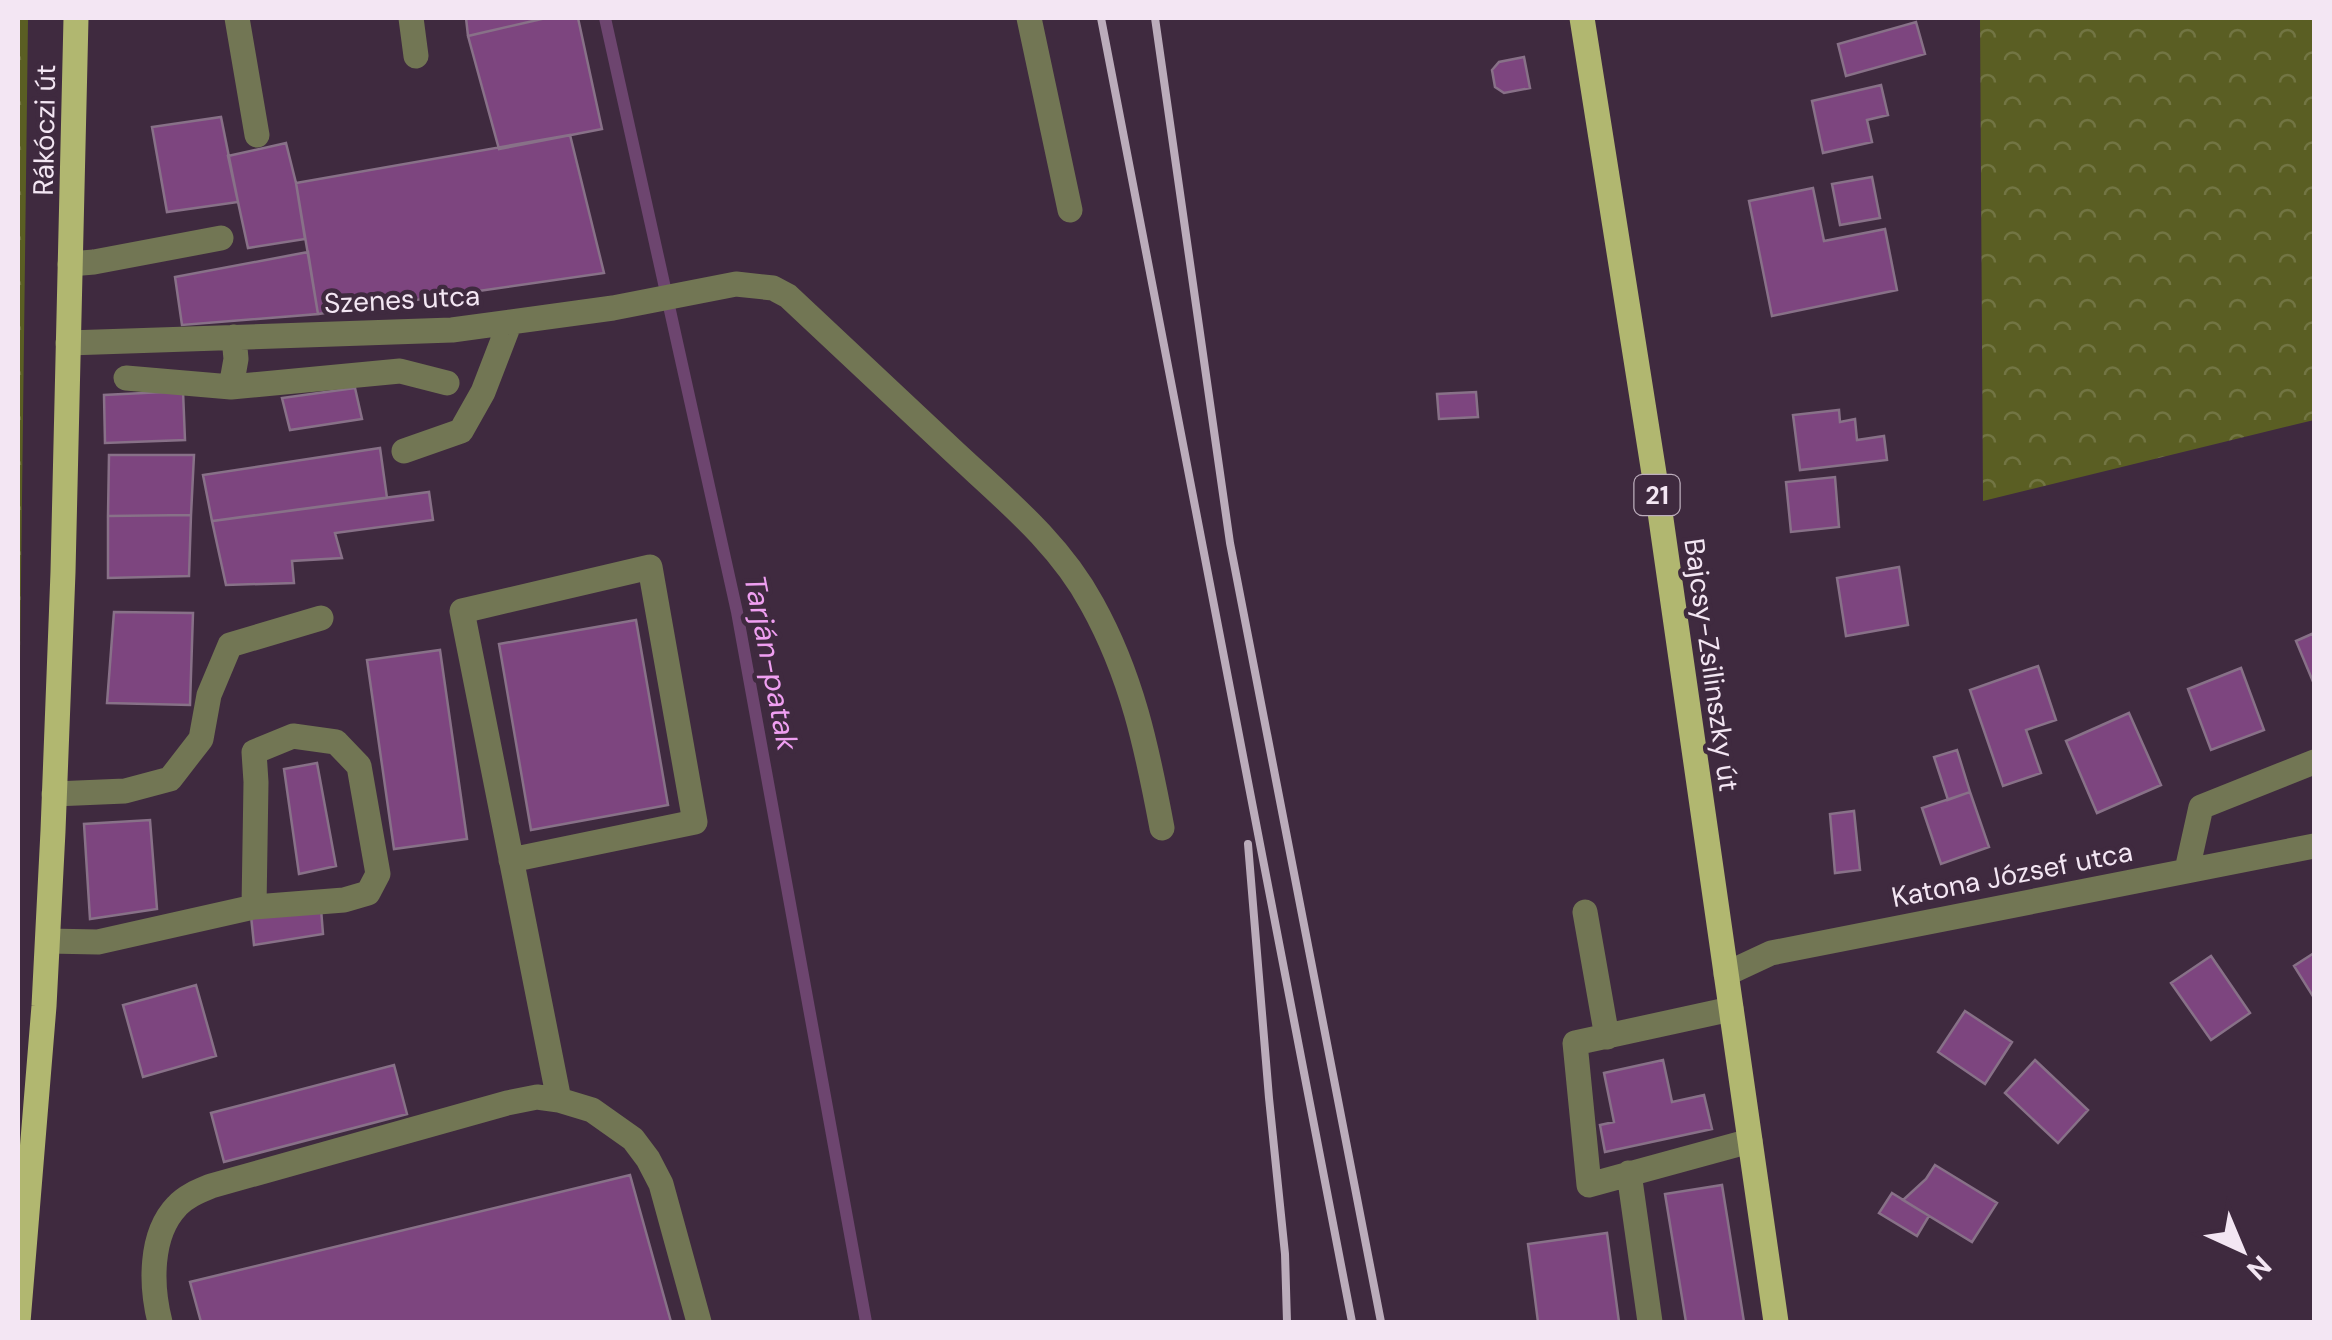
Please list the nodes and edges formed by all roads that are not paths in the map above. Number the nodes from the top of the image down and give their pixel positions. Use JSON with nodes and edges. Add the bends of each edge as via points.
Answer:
{"nodes":[{"id":1,"x":76,"y":18,"type":"edge"},
{"id":2,"x":237,"y":18,"type":"edge"},
{"id":3,"x":411,"y":18,"type":"edge"},
{"id":4,"x":1029,"y":18,"type":"edge"},
{"id":5,"x":1582,"y":18,"type":"edge"},
{"id":6,"x":416,"y":56,"type":"dead end"},
{"id":7,"x":257,"y":135,"type":"dead end"},
{"id":8,"x":1070,"y":210,"type":"dead end"},
{"id":9,"x":221,"y":238,"type":"dead end"},
{"id":10,"x":70,"y":264,"type":"junction"},
{"id":11,"x":510,"y":322,"type":"junction"},
{"id":12,"x":234,"y":337,"type":"junction"},
{"id":13,"x":68,"y":343,"type":"junction"},
{"id":14,"x":126,"y":378,"type":"dead end"},
{"id":15,"x":447,"y":382,"type":"dead end"},
{"id":16,"x":231,"y":386,"type":"junction"},
{"id":17,"x":404,"y":450,"type":"dead end"},
{"id":18,"x":322,"y":618,"type":"dead end"},
{"id":19,"x":2314,"y":762,"type":"edge"},
{"id":20,"x":54,"y":794,"type":"junction"},
{"id":21,"x":1162,"y":828,"type":"dead end"},
{"id":22,"x":2314,"y":846,"type":"edge"},
{"id":23,"x":511,"y":860,"type":"junction"},
{"id":24,"x":2187,"y":870,"type":"junction"},
{"id":25,"x":254,"y":907,"type":"junction"},
{"id":26,"x":1585,"y":912,"type":"dead end"},
{"id":27,"x":48,"y":940,"type":"junction"},
{"id":28,"x":1726,"y":974,"type":"junction"},
{"id":29,"x":1731,"y":1009,"type":"junction"},
{"id":30,"x":1607,"y":1037,"type":"junction"},
{"id":31,"x":559,"y":1100,"type":"junction"},
{"id":32,"x":1750,"y":1141,"type":"junction"},
{"id":33,"x":1628,"y":1173,"type":"junction"},
{"id":34,"x":18,"y":1322,"type":"edge"},
{"id":35,"x":160,"y":1322,"type":"edge"},
{"id":36,"x":699,"y":1322,"type":"edge"},
{"id":37,"x":1650,"y":1322,"type":"edge"},
{"id":38,"x":1776,"y":1322,"type":"edge"}],
"edges":[{"from":1,"to":10,"type":"main road","name":"Rákóczi út"},
{"from":2,"to":7,"type":"street"},
{"from":3,"to":6,"type":"street"},
{"from":4,"to":8,"type":"street"},
{"from":5,"to":28,"type":"main road","name":"Bajcsy-Zsilinszky út","number":"21"},
{"from":9,"to":10,"type":"street"},
{"from":10,"to":13,"type":"main road","name":"Rákóczi út"},
{"from":11,"to":12,"type":"street","name":"Szenes utca"},
{"from":11,"to":17,"type":"street","via":[[460,431]]},
{"from":11,"to":21,"type":"street","name":"Szenes utca","via":[[736,284],[788,296],[1028,519],[1074,575],[1115,648],[1134,699]]},
{"from":12,"to":13,"type":"street","name":"Szenes utca"},
{"from":12,"to":16,"type":"street"},
{"from":13,"to":20,"type":"main road","name":"Rákóczi út"},
{"from":14,"to":16,"type":"street"},
{"from":15,"to":16,"type":"street","via":[[400,372]]},
{"from":18,"to":20,"type":"street","via":[[230,644],[209,695],[201,738],[170,779],[125,792]]},
{"from":19,"to":24,"type":"street","via":[[2201,807]]},
{"from":20,"to":27,"type":"main road","name":"Rákóczi út"},
{"from":22,"to":24,"type":"street","name":"Katona József utca"},
{"from":23,"to":23,"type":"street","via":[[462,611],[650,567],[695,822]]},
{"from":23,"to":31,"type":"street"},
{"from":24,"to":28,"type":"street","name":"Katona József utca","via":[[1771,953]]},
{"from":25,"to":25,"type":"street","via":[[344,900],[368,892],[378,874],[359,766],[336,742],[293,736],[254,752]]},
{"from":25,"to":27,"type":"street","via":[[98,942]]},
{"from":26,"to":30,"type":"street"},
{"from":27,"to":34,"type":"main road","name":"Rákóczi út"},
{"from":28,"to":29,"type":"main road","name":"Bajcsy-Zsilinszky út","number":"21"},
{"from":29,"to":30,"type":"street"},
{"from":29,"to":32,"type":"main road","name":"Bajcsy-Zsilinszky út","number":"21"},
{"from":30,"to":33,"type":"street","via":[[1575,1043],[1589,1185]]},
{"from":31,"to":35,"type":"street","via":[[507,1102],[190,1195],[161,1234],[154,1286]]},
{"from":31,"to":36,"type":"street","via":[[592,1110],[634,1139],[648,1159]]},
{"from":32,"to":33,"type":"street"},
{"from":32,"to":38,"type":"main road","name":"Bajcsy-Zsilinszky út","number":"21"},
{"from":33,"to":37,"type":"street"}]}
